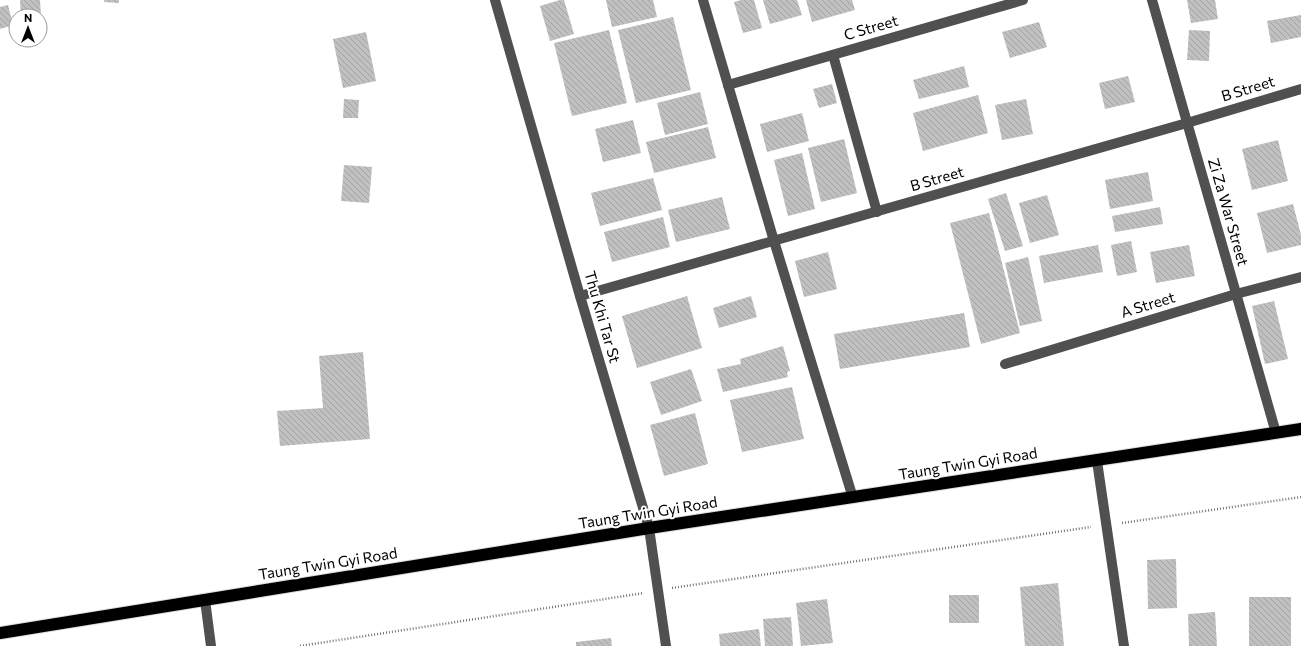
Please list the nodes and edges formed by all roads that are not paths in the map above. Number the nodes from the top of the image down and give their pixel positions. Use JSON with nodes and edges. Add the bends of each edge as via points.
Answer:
{"nodes":[{"id":1,"x":494,"y":0,"type":"edge"},
{"id":2,"x":703,"y":0,"type":"edge"},
{"id":3,"x":1023,"y":0,"type":"edge"},
{"id":4,"x":1152,"y":0,"type":"edge"},
{"id":5,"x":833,"y":55,"type":"junction"},
{"id":6,"x":728,"y":86,"type":"junction"},
{"id":7,"x":1301,"y":89,"type":"edge"},
{"id":8,"x":1187,"y":123,"type":"junction"},
{"id":9,"x":877,"y":212,"type":"junction"},
{"id":10,"x":774,"y":241,"type":"junction"},
{"id":11,"x":1301,"y":277,"type":"edge"},
{"id":12,"x":1236,"y":294,"type":"junction"},
{"id":13,"x":580,"y":296,"type":"junction"},
{"id":14,"x":1005,"y":364,"type":"dead end"},
{"id":15,"x":1301,"y":429,"type":"edge"},
{"id":16,"x":1276,"y":433,"type":"junction"},
{"id":17,"x":1097,"y":461,"type":"junction"},
{"id":18,"x":853,"y":498,"type":"junction"},
{"id":19,"x":649,"y":528,"type":"junction"},
{"id":20,"x":205,"y":600,"type":"junction"},
{"id":21,"x":0,"y":633,"type":"edge"},
{"id":22,"x":211,"y":646,"type":"edge"},
{"id":23,"x":666,"y":646,"type":"edge"},
{"id":24,"x":1124,"y":646,"type":"edge"}],
"edges":[{"from":1,"to":13,"type":"street","name":"Thu Khi Tar St"},
{"from":2,"to":6,"type":"street"},
{"from":3,"to":5,"type":"street","name":"C Street"},
{"from":4,"to":8,"type":"street","name":"Zi Za War Street"},
{"from":5,"to":6,"type":"street","name":"C Street"},
{"from":5,"to":9,"type":"street"},
{"from":6,"to":10,"type":"street"},
{"from":7,"to":8,"type":"street","name":"B Street"},
{"from":8,"to":9,"type":"street","name":"B Street"},
{"from":8,"to":12,"type":"street","name":"Zi Za War Street"},
{"from":9,"to":10,"type":"street","name":"B Street"},
{"from":10,"to":13,"type":"street","name":"B Street"},
{"from":10,"to":18,"type":"street"},
{"from":11,"to":12,"type":"street","name":"A Street"},
{"from":12,"to":14,"type":"street","name":"A Street"},
{"from":12,"to":16,"type":"street","name":"Zi Za War Street"},
{"from":13,"to":19,"type":"street","name":"Thu Khi Tar St"},
{"from":15,"to":16,"type":"highway","name":"Taung Twin Gyi Road"},
{"from":16,"to":17,"type":"highway","name":"Taung Twin Gyi Road"},
{"from":17,"to":18,"type":"highway","name":"Taung Twin Gyi Road"},
{"from":17,"to":24,"type":"street"},
{"from":18,"to":19,"type":"highway","name":"Taung Twin Gyi Road"},
{"from":19,"to":20,"type":"highway","name":"Taung Twin Gyi Road"},
{"from":19,"to":23,"type":"street","name":"Thu Khi Tar St"},
{"from":20,"to":21,"type":"highway","name":"Taung Twin Gyi Road"},
{"from":20,"to":22,"type":"street"}]}
